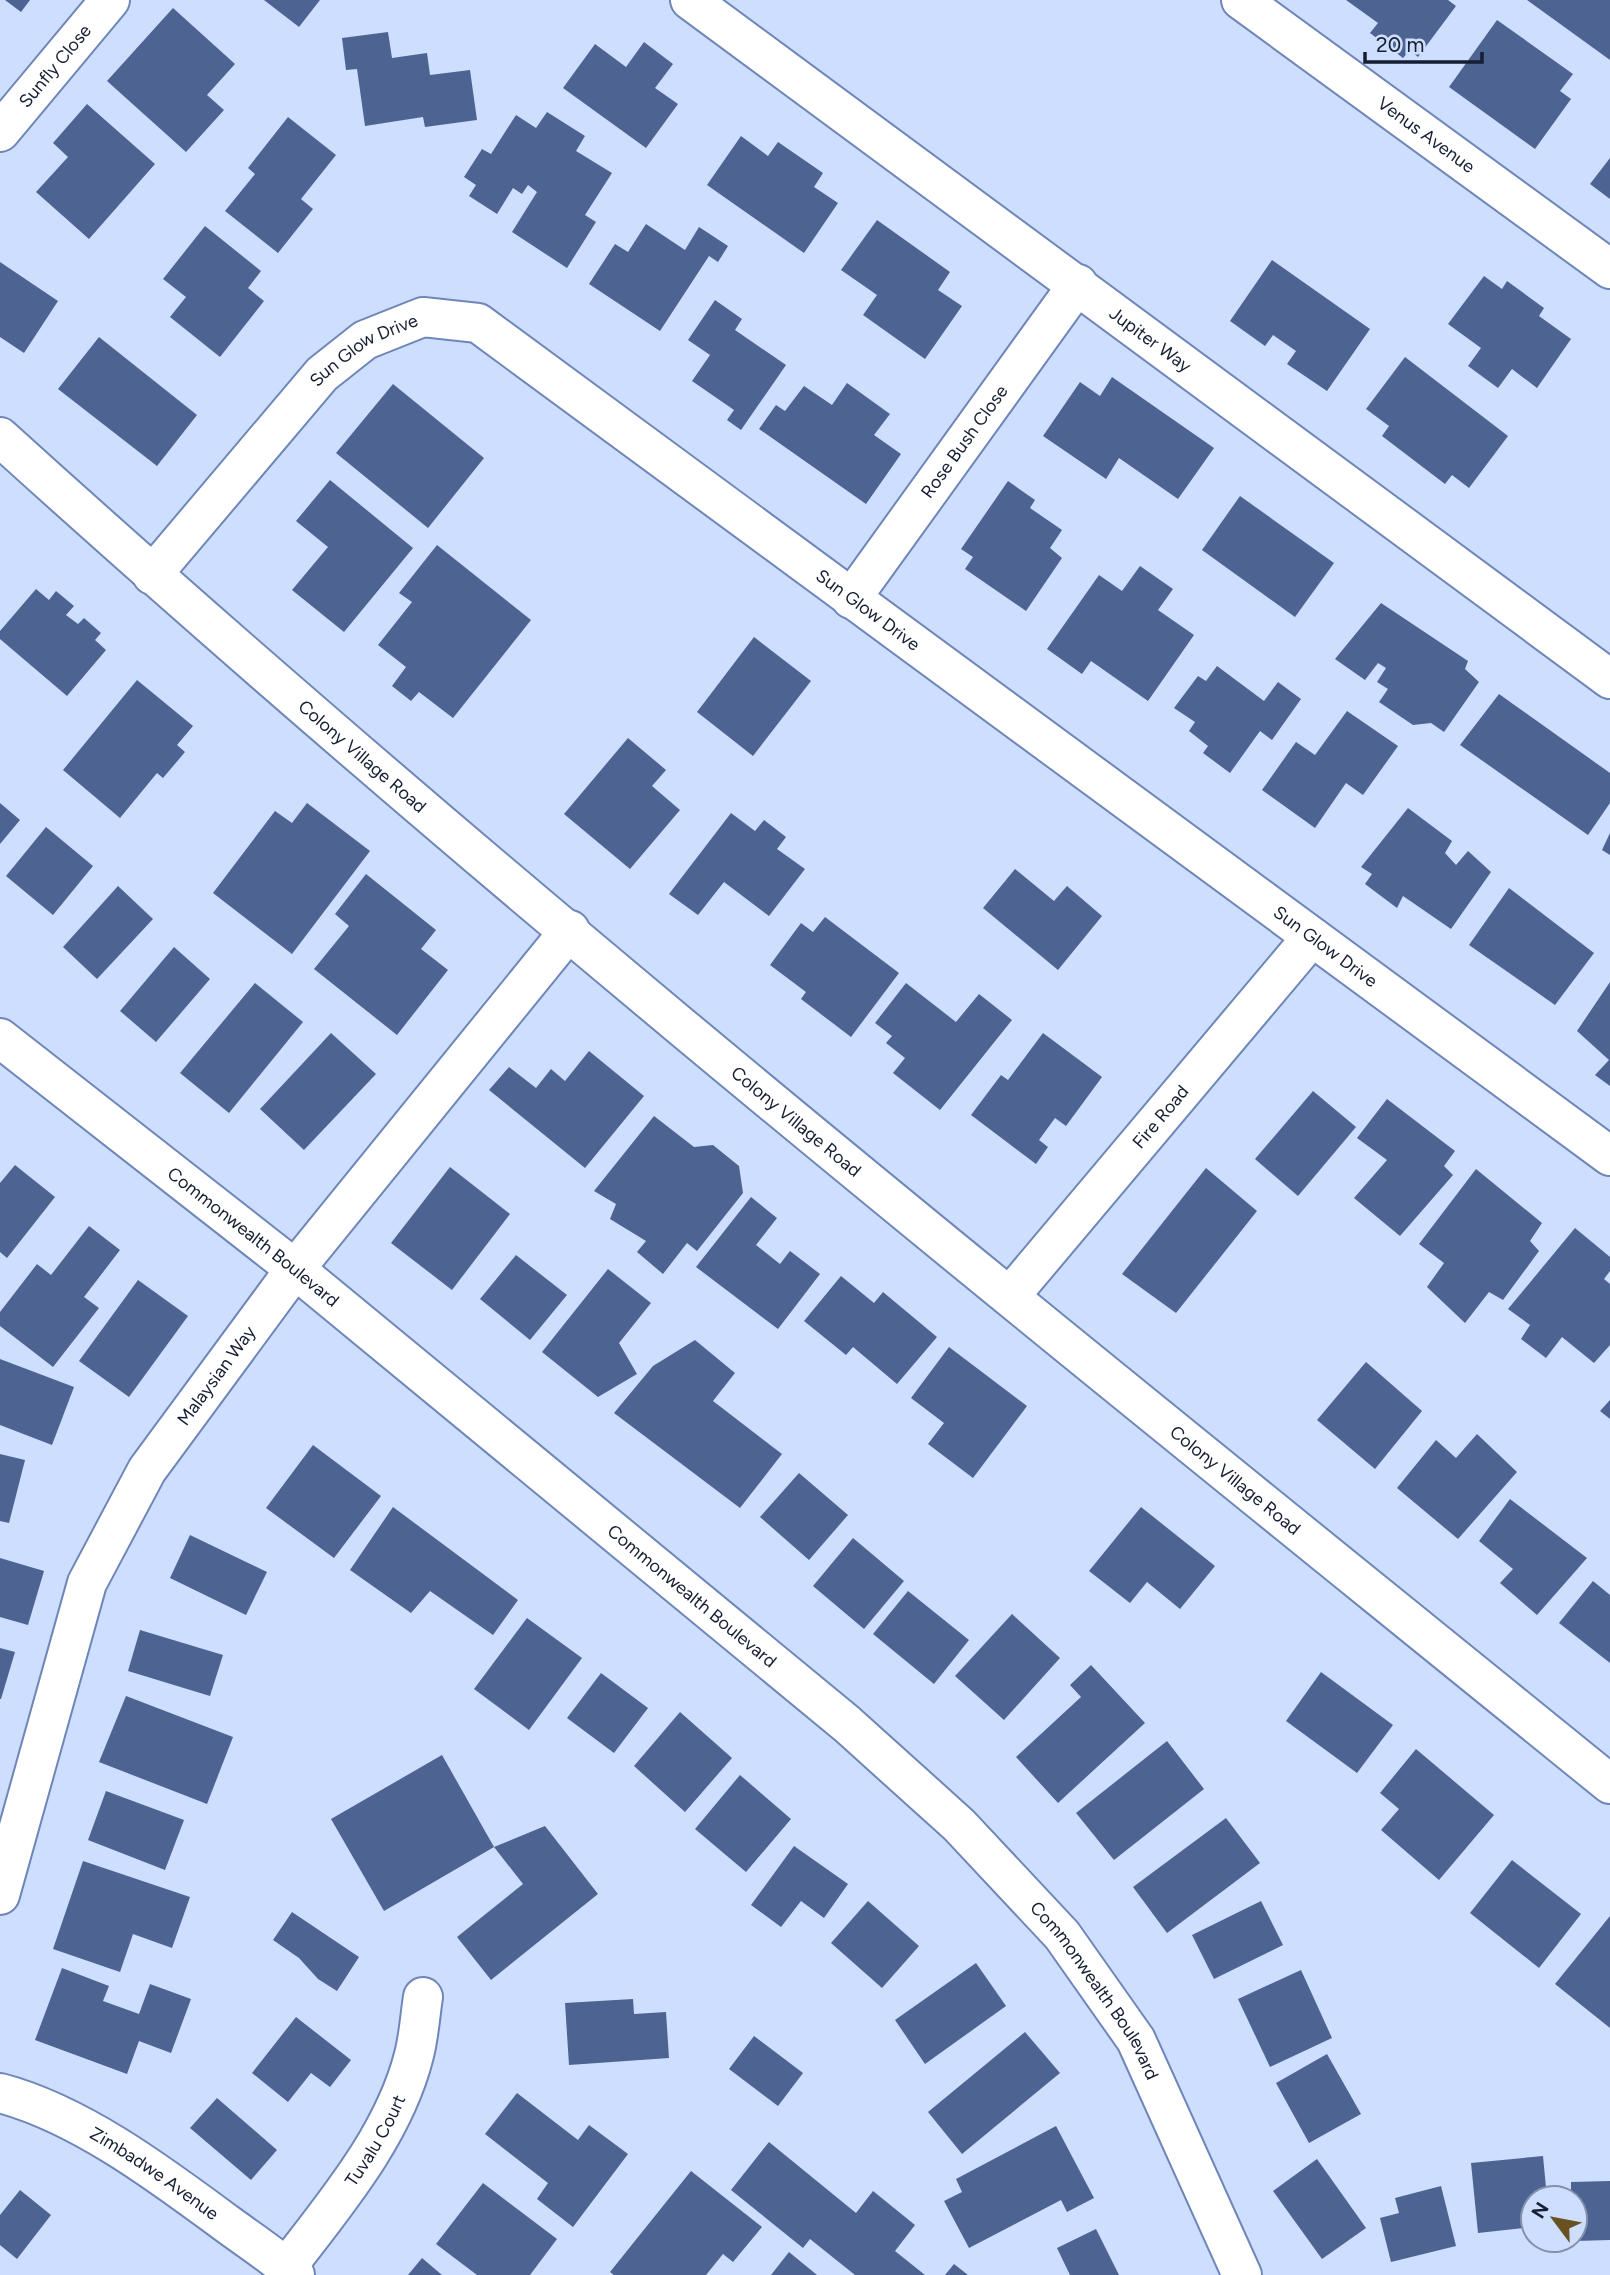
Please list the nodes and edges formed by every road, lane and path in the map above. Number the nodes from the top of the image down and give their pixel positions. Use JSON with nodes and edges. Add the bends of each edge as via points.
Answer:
{"nodes":[{"id":1,"x":110,"y":0,"type":"edge"},
{"id":2,"x":690,"y":0,"type":"edge"},
{"id":3,"x":1241,"y":0,"type":"edge"},
{"id":4,"x":0,"y":132,"type":"edge"},
{"id":5,"x":1610,"y":269,"type":"edge"},
{"id":6,"x":1078,"y":284,"type":"junction"},
{"id":7,"x":0,"y":437,"type":"edge"},
{"id":8,"x":152,"y":575,"type":"junction"},
{"id":9,"x":851,"y":599,"type":"junction"},
{"id":10,"x":1610,"y":679,"type":"edge"},
{"id":11,"x":569,"y":930,"type":"junction"},
{"id":12,"x":1312,"y":937,"type":"junction"},
{"id":13,"x":0,"y":1038,"type":"edge"},
{"id":14,"x":1610,"y":1156,"type":"edge"},
{"id":15,"x":295,"y":1269,"type":"junction"},
{"id":16,"x":1010,"y":1296,"type":"junction"},
{"id":17,"x":1610,"y":1784,"type":"edge"},
{"id":18,"x":0,"y":1895,"type":"edge"},
{"id":19,"x":423,"y":1997,"type":"dead end"},
{"id":20,"x":0,"y":2093,"type":"edge"},
{"id":21,"x":291,"y":2271,"type":"edge"},
{"id":22,"x":1242,"y":2275,"type":"edge"}],
"edges":[{"from":1,"to":4,"type":"street","name":"Sunfly Close"},
{"from":2,"to":6,"type":"street","name":"Jupiter Way"},
{"from":3,"to":5,"type":"street","name":"Venus Avenue"},
{"from":6,"to":9,"type":"street","name":"Rose Bush Close"},
{"from":6,"to":10,"type":"street","name":"Jupiter Way"},
{"from":7,"to":8,"type":"street","name":"Colony Village Road"},
{"from":8,"to":9,"type":"street","name":"Sun Glow Drive","via":[[322,374],[365,340],[423,317],[478,323],[489,330]]},
{"from":8,"to":11,"type":"street","name":"Colony Village Road"},
{"from":9,"to":12,"type":"street","name":"Sun Glow Drive"},
{"from":11,"to":15,"type":"street","name":"Malaysian Way"},
{"from":11,"to":16,"type":"street","name":"Colony Village Road"},
{"from":12,"to":14,"type":"street","name":"Sun Glow Drive"},
{"from":12,"to":16,"type":"street","name":"Fire Road"},
{"from":13,"to":15,"type":"street","name":"Commonwealth Boulevard"},
{"from":15,"to":18,"type":"street","name":"Malaysian Way","via":[[147,1470],[87,1583]]},
{"from":15,"to":22,"type":"street","name":"Commonwealth Boulevard","via":[[847,1724],[959,1825],[1053,1925],[1136,2040]]},
{"from":16,"to":17,"type":"street","name":"Colony Village Road"},
{"from":19,"to":21,"type":"street","name":"Tuvalu Court","via":[[414,2056],[395,2106]]},
{"from":20,"to":21,"type":"street","name":"Zimbadwe Avenue","via":[[97,2136]]}]}
